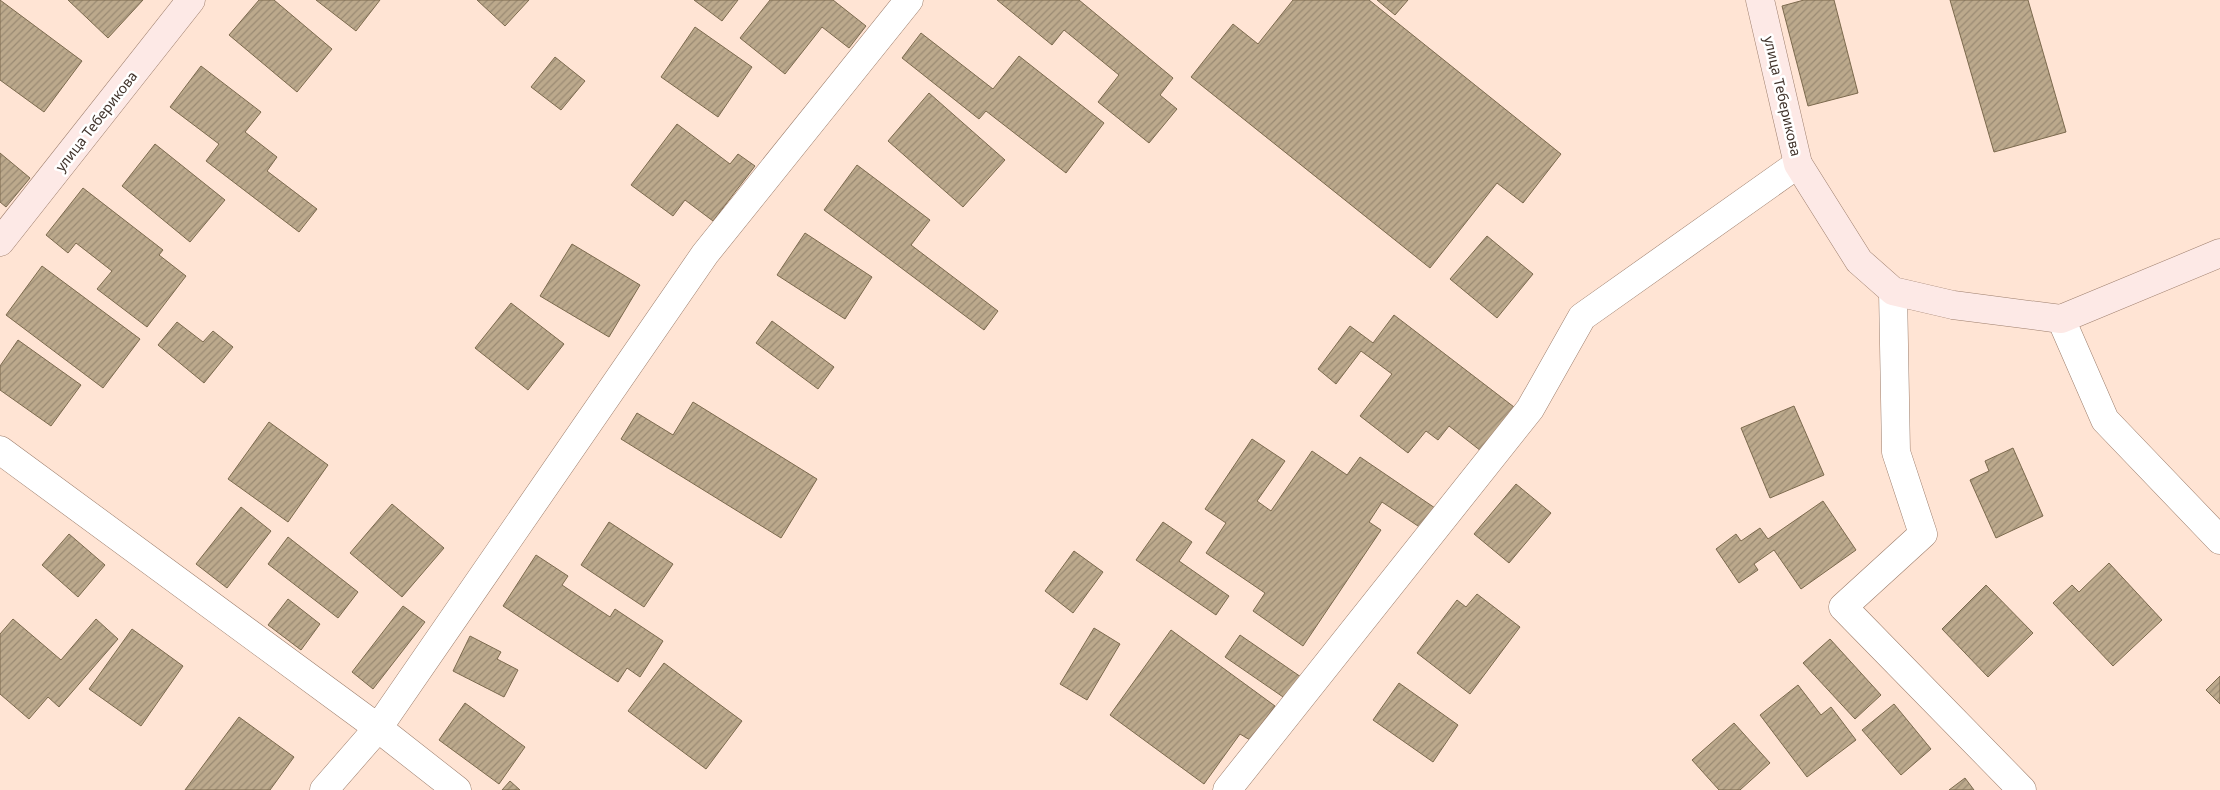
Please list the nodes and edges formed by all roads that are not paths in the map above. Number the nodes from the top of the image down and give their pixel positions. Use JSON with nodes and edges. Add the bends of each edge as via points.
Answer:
{"nodes":[{"id":1,"x":191,"y":0,"type":"edge"},
{"id":2,"x":909,"y":0,"type":"edge"},
{"id":3,"x":1760,"y":0,"type":"edge"},
{"id":4,"x":1798,"y":164,"type":"junction"},
{"id":5,"x":0,"y":242,"type":"edge"},
{"id":6,"x":2220,"y":253,"type":"edge"},
{"id":7,"x":1893,"y":291,"type":"junction"},
{"id":8,"x":2060,"y":319,"type":"junction"},
{"id":9,"x":0,"y":450,"type":"edge"},
{"id":10,"x":2220,"y":540,"type":"edge"},
{"id":11,"x":378,"y":728,"type":"junction"},
{"id":12,"x":324,"y":790,"type":"edge"},
{"id":13,"x":458,"y":790,"type":"edge"},
{"id":14,"x":1228,"y":790,"type":"edge"},
{"id":15,"x":2022,"y":790,"type":"edge"}],
"edges":[{"from":1,"to":5,"type":"street","name":"улица Теберикова"},
{"from":2,"to":11,"type":"street","via":[[705,254]]},
{"from":3,"to":4,"type":"street","name":"улица Теберикова"},
{"from":4,"to":7,"type":"street","name":"улица Теберикова","via":[[1859,261]]},
{"from":4,"to":14,"type":"street","via":[[1582,317],[1530,409]]},
{"from":6,"to":8,"type":"street"},
{"from":7,"to":8,"type":"street","name":"улица Теберикова","via":[[1953,305]]},
{"from":7,"to":15,"type":"street","via":[[1896,452],[1924,534],[1843,607]]},
{"from":8,"to":10,"type":"street","via":[[2105,420]]},
{"from":9,"to":11,"type":"street"},
{"from":11,"to":12,"type":"street"},
{"from":11,"to":13,"type":"street"}]}
